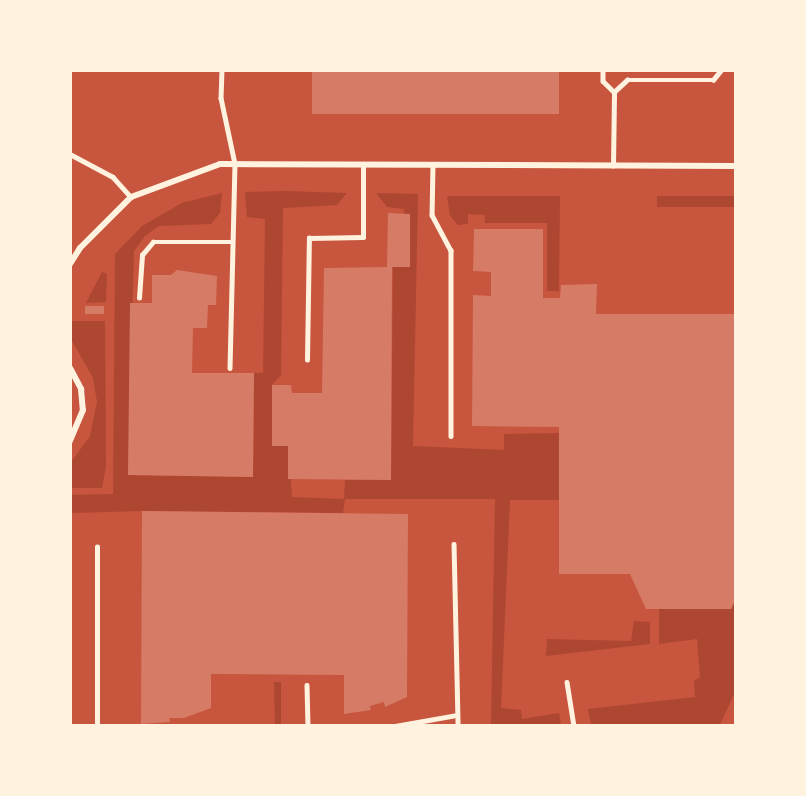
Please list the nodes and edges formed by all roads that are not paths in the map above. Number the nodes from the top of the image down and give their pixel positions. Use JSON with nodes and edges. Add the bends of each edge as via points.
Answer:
{"nodes":[{"id":1,"x":222,"y":70,"type":"edge"},
{"id":2,"x":603,"y":70,"type":"edge"},
{"id":3,"x":721,"y":70,"type":"edge"},
{"id":4,"x":614,"y":92,"type":"junction"},
{"id":5,"x":70,"y":154,"type":"edge"},
{"id":6,"x":235,"y":164,"type":"junction"},
{"id":7,"x":363,"y":165,"type":"junction"},
{"id":8,"x":433,"y":165,"type":"junction"},
{"id":9,"x":613,"y":166,"type":"junction"},
{"id":10,"x":735,"y":166,"type":"edge"},
{"id":11,"x":131,"y":197,"type":"junction"},
{"id":12,"x":233,"y":242,"type":"junction"},
{"id":13,"x":70,"y":264,"type":"edge"},
{"id":14,"x":139,"y":298,"type":"dead end"},
{"id":15,"x":307,"y":360,"type":"dead end"},
{"id":16,"x":70,"y":368,"type":"edge"},
{"id":17,"x":231,"y":368,"type":"dead end"},
{"id":18,"x":451,"y":436,"type":"dead end"},
{"id":19,"x":70,"y":441,"type":"edge"},
{"id":20,"x":454,"y":544,"type":"dead end"},
{"id":21,"x":97,"y":547,"type":"dead end"},
{"id":22,"x":567,"y":682,"type":"dead end"},
{"id":23,"x":307,"y":685,"type":"dead end"},
{"id":24,"x":457,"y":715,"type":"junction"},
{"id":25,"x":96,"y":726,"type":"edge"},
{"id":26,"x":308,"y":726,"type":"edge"},
{"id":27,"x":395,"y":726,"type":"edge"},
{"id":28,"x":458,"y":726,"type":"edge"},
{"id":29,"x":574,"y":726,"type":"edge"}],
"edges":[{"from":1,"to":6,"type":"lane","via":[[221,98]]},
{"from":2,"to":4,"type":"lane","via":[[603,81]]},
{"from":3,"to":4,"type":"lane","via":[[713,80],[627,80]]},
{"from":4,"to":9,"type":"lane"},
{"from":5,"to":11,"type":"lane","via":[[113,177]]},
{"from":6,"to":7,"type":"street"},
{"from":6,"to":11,"type":"street","via":[[220,164]]},
{"from":6,"to":12,"type":"lane"},
{"from":7,"to":8,"type":"street"},
{"from":7,"to":15,"type":"lane","via":[[363,237],[309,238]]},
{"from":8,"to":9,"type":"street"},
{"from":8,"to":18,"type":"lane","via":[[432,215],[451,250]]},
{"from":9,"to":10,"type":"street"},
{"from":11,"to":13,"type":"street","via":[[80,248]]},
{"from":12,"to":14,"type":"lane","via":[[153,242],[142,255]]},
{"from":12,"to":17,"type":"lane"},
{"from":16,"to":19,"type":"street","via":[[81,389],[83,410]]},
{"from":20,"to":24,"type":"lane"},
{"from":21,"to":25,"type":"lane"},
{"from":22,"to":29,"type":"lane"},
{"from":23,"to":26,"type":"lane"},
{"from":24,"to":27,"type":"lane"},
{"from":24,"to":28,"type":"lane"}]}
